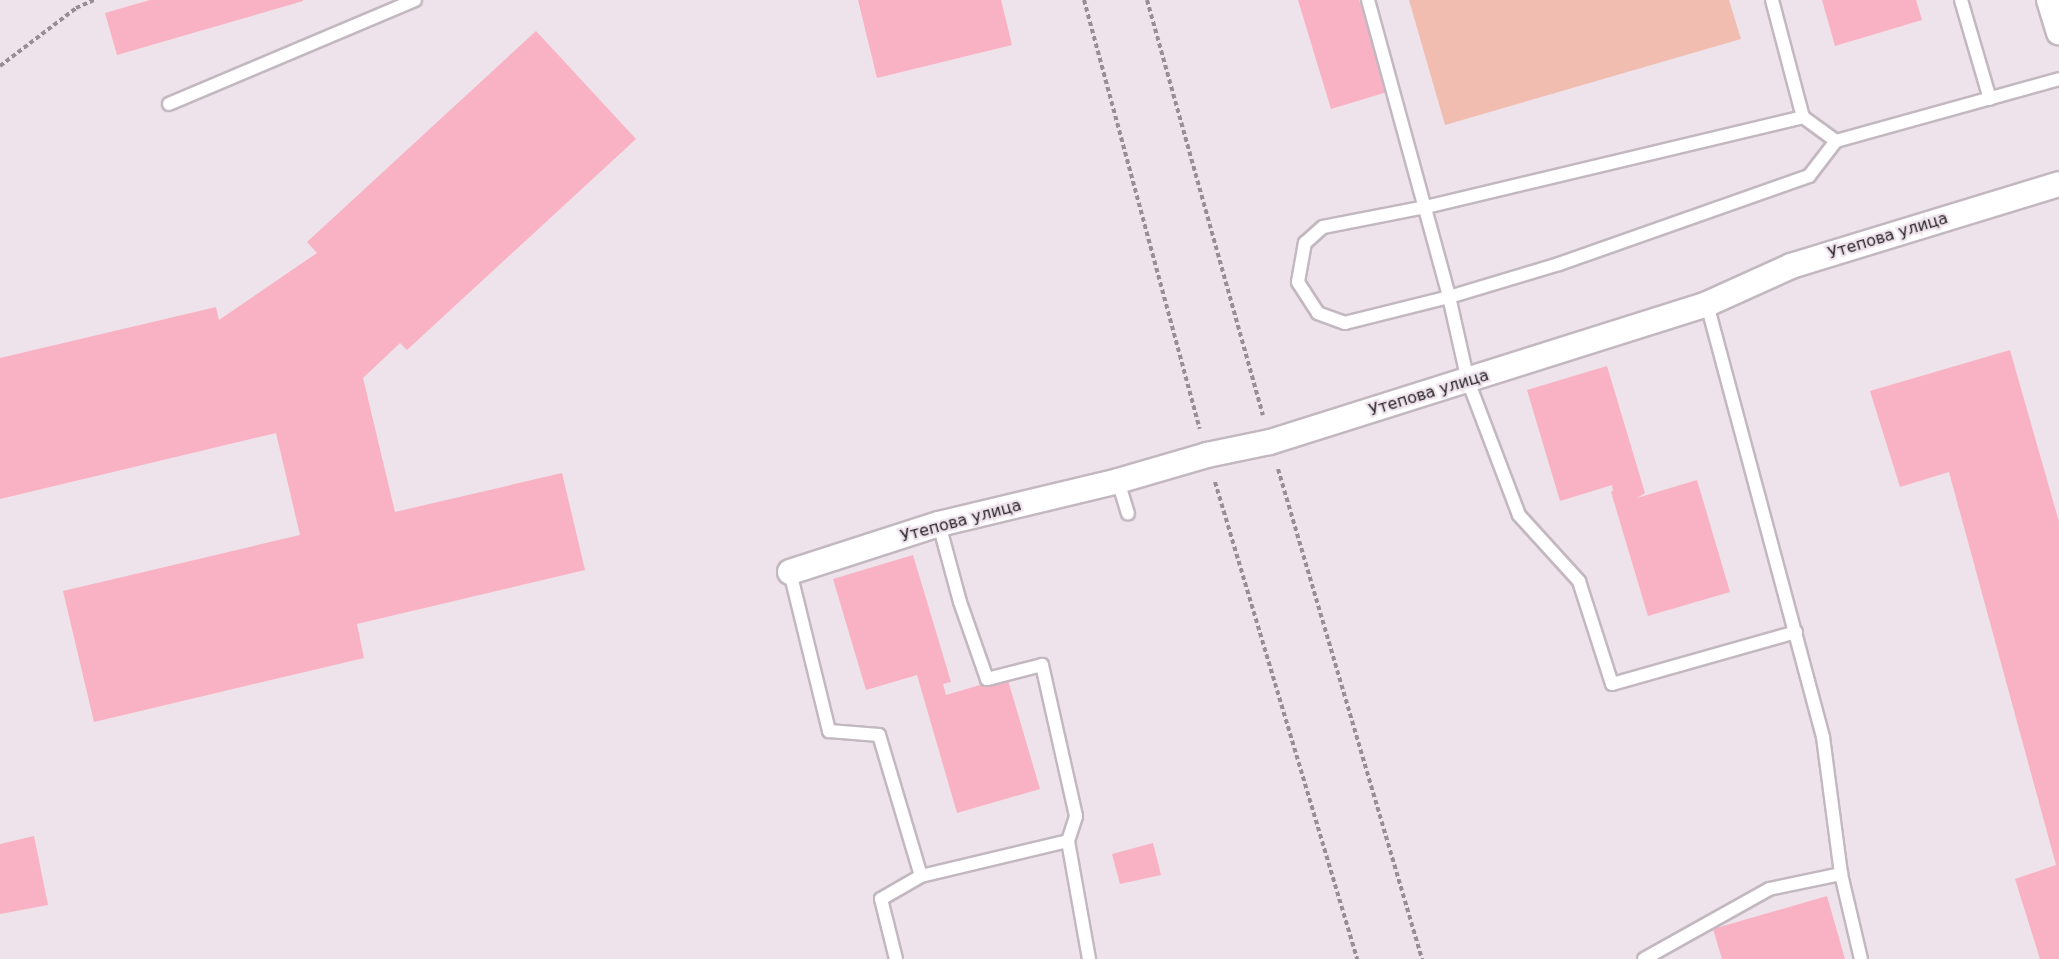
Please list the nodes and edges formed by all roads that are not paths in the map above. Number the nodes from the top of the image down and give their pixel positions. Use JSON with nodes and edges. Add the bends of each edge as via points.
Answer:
{"nodes":[{"id":1,"x":415,"y":0,"type":"edge"},
{"id":2,"x":1368,"y":0,"type":"edge"},
{"id":3,"x":1772,"y":0,"type":"edge"},
{"id":4,"x":1961,"y":0,"type":"edge"},
{"id":5,"x":2049,"y":0,"type":"edge"},
{"id":6,"x":2059,"y":33,"type":"edge"},
{"id":7,"x":2059,"y":79,"type":"edge"},
{"id":8,"x":1990,"y":99,"type":"junction"},
{"id":9,"x":169,"y":104,"type":"dead end"},
{"id":10,"x":1803,"y":117,"type":"junction"},
{"id":11,"x":1836,"y":141,"type":"junction"},
{"id":12,"x":2059,"y":184,"type":"edge"},
{"id":13,"x":1426,"y":207,"type":"junction"},
{"id":14,"x":1449,"y":297,"type":"junction"},
{"id":15,"x":1707,"y":304,"type":"junction"},
{"id":16,"x":1468,"y":381,"type":"junction"},
{"id":17,"x":1118,"y":481,"type":"junction"},
{"id":18,"x":1128,"y":514,"type":"dead end"},
{"id":19,"x":939,"y":524,"type":"junction"},
{"id":20,"x":790,"y":572,"type":"joint"},
{"id":21,"x":1796,"y":632,"type":"junction"},
{"id":22,"x":1068,"y":841,"type":"junction"},
{"id":23,"x":1841,"y":874,"type":"junction"},
{"id":24,"x":921,"y":876,"type":"junction"},
{"id":25,"x":896,"y":959,"type":"edge"},
{"id":26,"x":1089,"y":959,"type":"edge"},
{"id":27,"x":1644,"y":959,"type":"edge"},
{"id":28,"x":1861,"y":959,"type":"edge"}],
"edges":[{"from":1,"to":9,"type":"lane"},
{"from":2,"to":13,"type":"lane"},
{"from":3,"to":10,"type":"lane"},
{"from":4,"to":8,"type":"lane"},
{"from":5,"to":6,"type":"street"},
{"from":7,"to":8,"type":"lane"},
{"from":8,"to":11,"type":"lane"},
{"from":10,"to":11,"type":"lane"},
{"from":10,"to":13,"type":"lane"},
{"from":11,"to":14,"type":"lane","via":[[1809,176],[1560,264]]},
{"from":12,"to":15,"type":"street","name":"Утепова улица","via":[[1791,266]]},
{"from":13,"to":14,"type":"lane"},
{"from":13,"to":14,"type":"lane","via":[[1323,227],[1305,243],[1298,282],[1318,313],[1344,323]]},
{"from":14,"to":16,"type":"lane"},
{"from":15,"to":16,"type":"street","name":"Утепова улица"},
{"from":15,"to":21,"type":"lane"},
{"from":16,"to":17,"type":"street","name":"Утепова улица","via":[[1270,442],[1207,454]]},
{"from":16,"to":21,"type":"lane","via":[[1519,515],[1579,581],[1612,684]]},
{"from":17,"to":18,"type":"lane"},
{"from":17,"to":19,"type":"street","name":"Утепова улица"},
{"from":19,"to":20,"type":"street","name":"Утепова улица"},
{"from":19,"to":22,"type":"lane","via":[[960,602],[987,679],[1042,665],[1076,816]]},
{"from":20,"to":24,"type":"lane","via":[[829,731],[879,735]]},
{"from":21,"to":23,"type":"lane","via":[[1823,737]]},
{"from":22,"to":24,"type":"lane"},
{"from":22,"to":26,"type":"lane"},
{"from":23,"to":27,"type":"lane","via":[[1769,890]]},
{"from":23,"to":28,"type":"lane"},
{"from":24,"to":25,"type":"lane","via":[[881,899]]}]}
